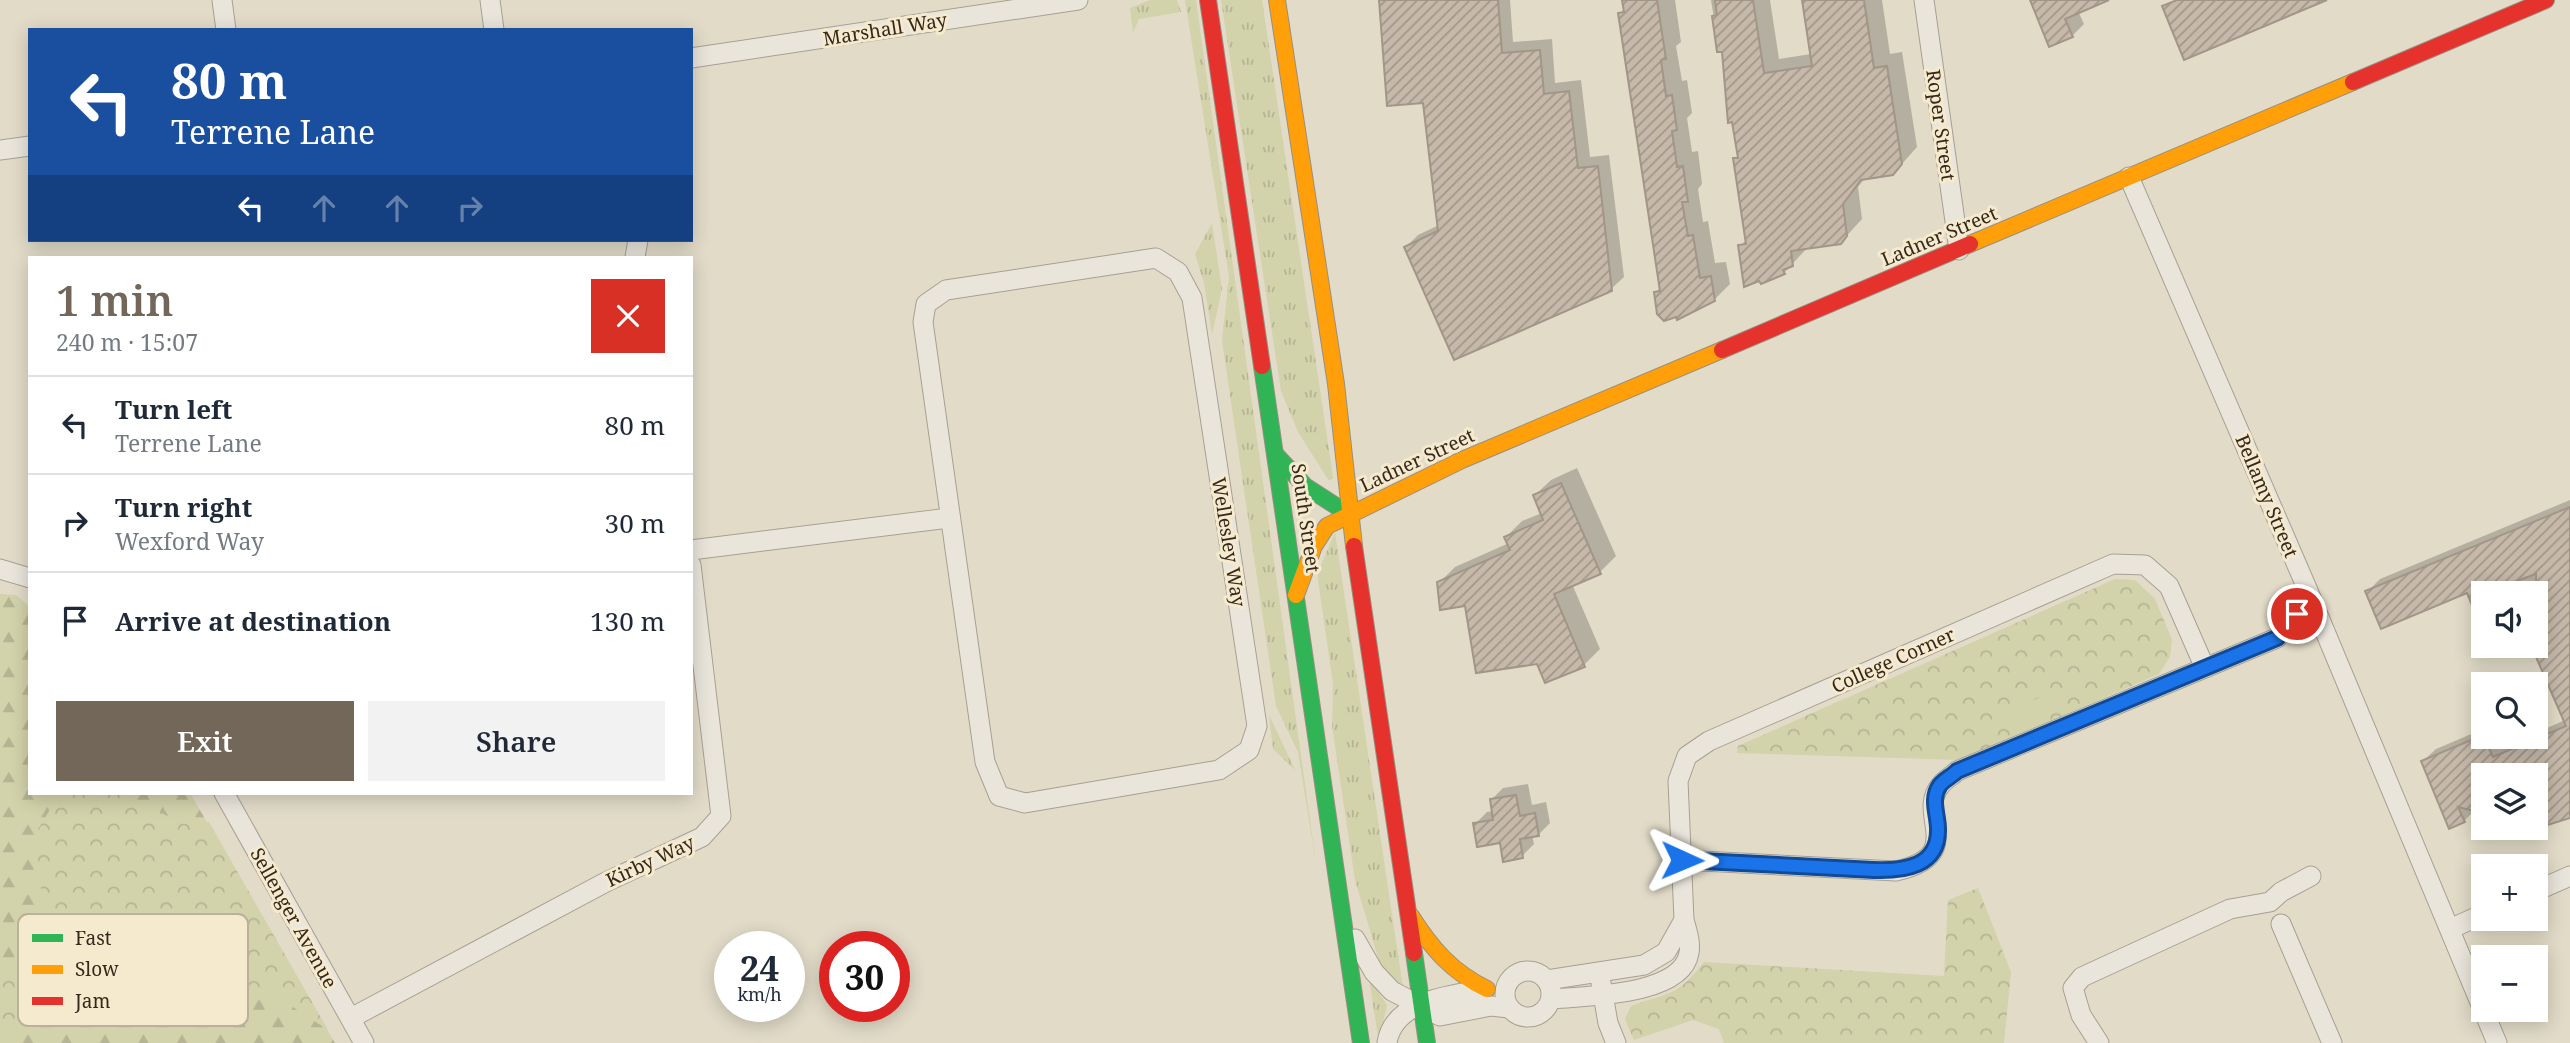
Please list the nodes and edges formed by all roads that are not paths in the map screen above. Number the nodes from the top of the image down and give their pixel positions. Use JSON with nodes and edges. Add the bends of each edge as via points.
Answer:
{"nodes":[{"id":1,"x":222,"y":0,"type":"edge"},
{"id":2,"x":490,"y":0,"type":"edge"},
{"id":3,"x":1078,"y":0,"type":"edge"},
{"id":4,"x":1209,"y":0,"type":"edge"},
{"id":5,"x":1277,"y":0,"type":"edge"},
{"id":6,"x":1924,"y":0,"type":"edge"},
{"id":7,"x":2546,"y":0,"type":"edge"},
{"id":8,"x":226,"y":28,"type":"edge"},
{"id":9,"x":494,"y":28,"type":"edge"},
{"id":10,"x":693,"y":58,"type":"edge"},
{"id":11,"x":28,"y":146,"type":"edge"},
{"id":12,"x":0,"y":150,"type":"edge"},
{"id":13,"x":2129,"y":177,"type":"junction"},
{"id":14,"x":1959,"y":250,"type":"junction"},
{"id":15,"x":1276,"y":454,"type":"junction"},
{"id":16,"x":1350,"y":515,"type":"junction"},
{"id":17,"x":949,"y":518,"type":"junction"},
{"id":18,"x":693,"y":550,"type":"edge"},
{"id":19,"x":0,"y":569,"type":"edge"},
{"id":20,"x":28,"y":577,"type":"edge"},
{"id":21,"x":693,"y":582,"type":"edge"},
{"id":22,"x":1296,"y":595,"type":"junction"},
{"id":23,"x":2297,"y":614,"type":"dead end"},
{"id":24,"x":2205,"y":668,"type":"junction"},
{"id":25,"x":225,"y":795,"type":"edge"},
{"id":26,"x":1682,"y":860,"type":"junction"},
{"id":27,"x":1336,"y":876,"type":"junction"},
{"id":28,"x":2311,"y":876,"type":"dead end"},
{"id":29,"x":2570,"y":876,"type":"edge"},
{"id":30,"x":2548,"y":886,"type":"edge"},
{"id":31,"x":1405,"y":907,"type":"junction"},
{"id":32,"x":2471,"y":919,"type":"edge"},
{"id":33,"x":1684,"y":920,"type":"junction"},
{"id":34,"x":2281,"y":924,"type":"dead end"},
{"id":35,"x":2450,"y":929,"type":"junction"},
{"id":36,"x":1599,"y":973,"type":"junction"},
{"id":37,"x":1508,"y":981,"type":"junction"},
{"id":38,"x":1488,"y":989,"type":"junction"},
{"id":39,"x":1549,"y":990,"type":"junction"},
{"id":40,"x":1603,"y":995,"type":"junction"},
{"id":41,"x":1421,"y":1007,"type":"junction"},
{"id":42,"x":1509,"y":1008,"type":"junction"},
{"id":43,"x":351,"y":1018,"type":"junction"},
{"id":44,"x":363,"y":1043,"type":"edge"},
{"id":45,"x":1361,"y":1043,"type":"edge"},
{"id":46,"x":1387,"y":1043,"type":"edge"},
{"id":47,"x":1427,"y":1043,"type":"edge"},
{"id":48,"x":1616,"y":1043,"type":"edge"},
{"id":49,"x":2099,"y":1043,"type":"edge"},
{"id":50,"x":2332,"y":1043,"type":"edge"},
{"id":51,"x":2497,"y":1043,"type":"edge"}],
"edges":[{"from":1,"to":8,"type":"street"},
{"from":2,"to":9,"type":"street"},
{"from":3,"to":10,"type":"street","name":"Marshall Way"},
{"from":4,"to":15,"type":"main road","name":"South Street"},
{"from":5,"to":16,"type":"main road","via":[[1336,384]]},
{"from":6,"to":14,"type":"street","name":"Roper Street"},
{"from":7,"to":13,"type":"main road","name":"Ladner Street"},
{"from":11,"to":12,"type":"street"},
{"from":13,"to":14,"type":"main road","name":"Ladner Street"},
{"from":13,"to":35,"type":"street","name":"Bellamy Street"},
{"from":14,"to":16,"type":"main road","name":"Ladner Street","via":[[1462,460]]},
{"from":15,"to":16,"type":"main road","name":"Ladner Street","via":[[1305,486]]},
{"from":15,"to":22,"type":"main road","name":"South Street"},
{"from":16,"to":22,"type":"main road","name":"Ladner Street","via":[[1327,526],[1314,546]]},
{"from":16,"to":31,"type":"main road"},
{"from":17,"to":17,"type":"street","name":"Wellesley Way","via":[[923,323],[926,304],[946,290],[1156,258],[1178,272],[1192,298],[1258,726],[1249,750],[1219,770],[1025,803],[999,796],[985,762]]},
{"from":17,"to":18,"type":"street"},
{"from":19,"to":20,"type":"street"},
{"from":21,"to":43,"type":"street","name":"Kirby Way","via":[[721,816],[702,837],[606,882]]},
{"from":22,"to":27,"type":"main road","name":"South Street"},
{"from":23,"to":24,"type":"street","via":[[2277,638]]},
{"from":24,"to":26,"type":"street","via":[[1957,771],[1939,786],[1934,807],[1935,848],[1919,866],[1896,871]]},
{"from":24,"to":26,"type":"street","name":"College Corner","via":[[2169,586],[2145,565],[2113,564],[1698,749],[1687,757],[1678,781]]},
{"from":25,"to":43,"type":"street","name":"Sellenger Avenue"},
{"from":26,"to":33,"type":"street","name":"College Corner"},
{"from":27,"to":41,"type":"street","via":[[1351,934],[1374,972],[1392,991]]},
{"from":27,"to":45,"type":"main road","name":"South Street"},
{"from":28,"to":49,"type":"street","via":[[2270,902],[2230,909],[2082,977],[2073,988],[2081,1015]]},
{"from":29,"to":30,"type":"street"},
{"from":31,"to":38,"type":"main road","via":[[1444,964],[1459,977]]},
{"from":31,"to":41,"type":"main road"},
{"from":32,"to":35,"type":"street"},
{"from":33,"to":36,"type":"street","via":[[1666,952],[1657,958],[1644,965]]},
{"from":33,"to":40,"type":"street","name":"College Corner","via":[[1689,954],[1677,974],[1651,986]]},
{"from":34,"to":50,"type":"street"},
{"from":35,"to":51,"type":"street","name":"Bellamy Street"},
{"from":36,"to":39,"type":"street"},
{"from":36,"to":40,"type":"street"},
{"from":37,"to":38,"type":"street"},
{"from":37,"to":39,"type":"street","via":[[1526,971],[1542,975]]},
{"from":37,"to":42,"type":"street","via":[[1505,997]]},
{"from":38,"to":41,"type":"street","via":[[1438,997]]},
{"from":39,"to":40,"type":"street","name":"College Corner"},
{"from":39,"to":42,"type":"street","via":[[1543,1013],[1530,1018]]},
{"from":40,"to":48,"type":"street"},
{"from":41,"to":42,"type":"street","via":[[1440,1016],[1491,1006]]},
{"from":41,"to":46,"type":"street","via":[[1396,1018]]},
{"from":41,"to":47,"type":"main road"},
{"from":43,"to":44,"type":"street","name":"Sellenger Avenue"}]}
